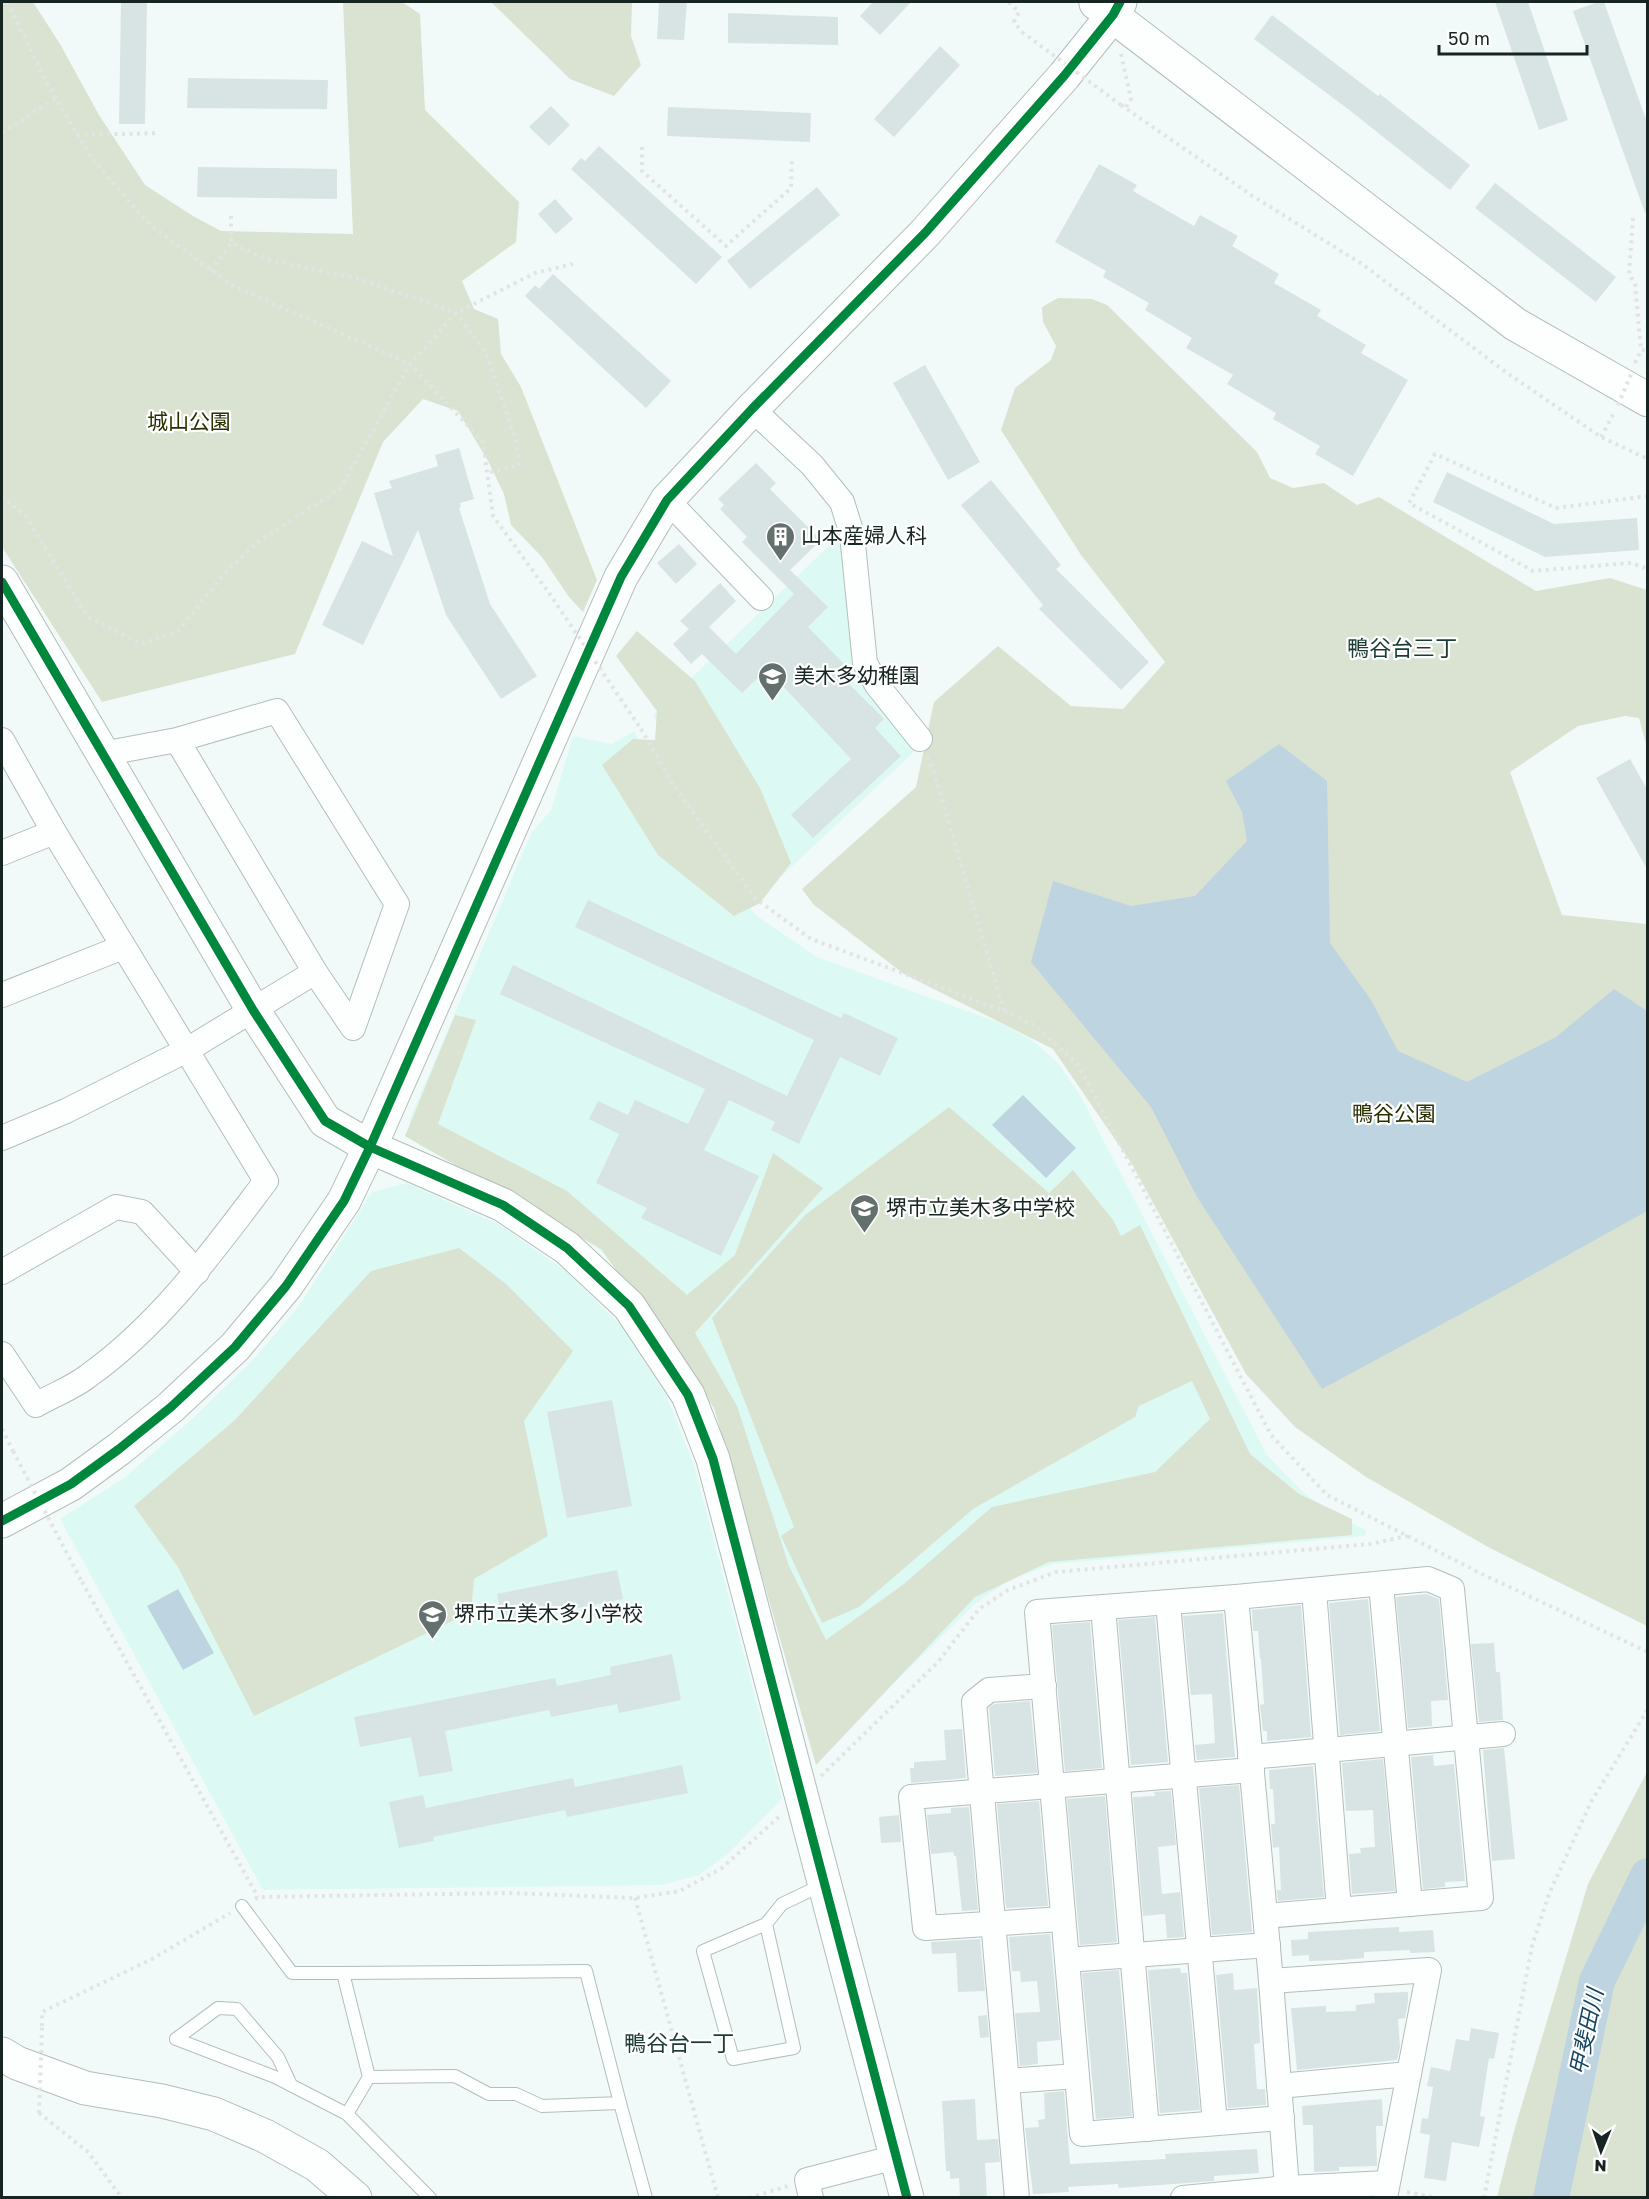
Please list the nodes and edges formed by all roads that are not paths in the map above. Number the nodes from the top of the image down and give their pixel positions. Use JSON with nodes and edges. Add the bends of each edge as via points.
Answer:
{"nodes":[{"id":1,"x":1109,"y":6,"type":"edge"},
{"id":2,"x":1633,"y":403,"type":"edge"},
{"id":3,"x":752,"y":409,"type":"junction"},
{"id":4,"x":667,"y":500,"type":"junction"},
{"id":5,"x":2,"y":582,"type":"edge"},
{"id":6,"x":762,"y":598,"type":"dead end"},
{"id":7,"x":920,"y":739,"type":"road end"},
{"id":8,"x":2,"y":740,"type":"edge"},
{"id":9,"x":177,"y":740,"type":"junction"},
{"id":10,"x":102,"y":754,"type":"junction"},
{"id":11,"x":54,"y":832,"type":"junction"},
{"id":12,"x":2,"y":853,"type":"edge"},
{"id":13,"x":123,"y":947,"type":"junction"},
{"id":14,"x":315,"y":972,"type":"junction"},
{"id":15,"x":2,"y":995,"type":"edge"},
{"id":16,"x":253,"y":1010,"type":"junction"},
{"id":17,"x":187,"y":1050,"type":"junction"},
{"id":18,"x":2,"y":1138,"type":"edge"},
{"id":19,"x":370,"y":1147,"type":"junction"},
{"id":20,"x":2,"y":1272,"type":"edge"},
{"id":21,"x":197,"y":1272,"type":"junction"},
{"id":22,"x":2,"y":1353,"type":"edge"},
{"id":23,"x":2,"y":1521,"type":"edge"},
{"id":24,"x":1381,"y":1584,"type":"junction"},
{"id":25,"x":1314,"y":1590,"type":"junction"},
{"id":26,"x":1236,"y":1598,"type":"junction"},
{"id":27,"x":1168,"y":1603,"type":"junction"},
{"id":28,"x":1103,"y":1607,"type":"junction"},
{"id":29,"x":1044,"y":1686,"type":"junction"},
{"id":30,"x":1503,"y":1734,"type":"dead end"},
{"id":31,"x":1466,"y":1737,"type":"junction"},
{"id":32,"x":1397,"y":1744,"type":"junction"},
{"id":33,"x":1327,"y":1750,"type":"junction"},
{"id":34,"x":1251,"y":1764,"type":"junction"},
{"id":35,"x":1182,"y":1775,"type":"junction"},
{"id":36,"x":1117,"y":1780,"type":"junction"},
{"id":37,"x":1052,"y":1785,"type":"junction"},
{"id":38,"x":982,"y":1791,"type":"junction"},
{"id":39,"x":825,"y":1884,"type":"junction"},
{"id":40,"x":1410,"y":1904,"type":"junction"},
{"id":41,"x":242,"y":1906,"type":"road end"},
{"id":42,"x":1339,"y":1910,"type":"junction"},
{"id":43,"x":1265,"y":1916,"type":"junction"},
{"id":44,"x":1064,"y":1919,"type":"junction"},
{"id":45,"x":766,"y":1924,"type":"junction"},
{"id":46,"x":992,"y":1924,"type":"junction"},
{"id":47,"x":1268,"y":1945,"type":"junction"},
{"id":48,"x":1199,"y":1950,"type":"junction"},
{"id":49,"x":1133,"y":1956,"type":"junction"},
{"id":50,"x":1067,"y":1960,"type":"junction"},
{"id":51,"x":343,"y":1974,"type":"junction"},
{"id":52,"x":1271,"y":1981,"type":"junction"},
{"id":53,"x":2,"y":2054,"type":"edge"},
{"id":54,"x":1408,"y":2074,"type":"junction"},
{"id":55,"x":1077,"y":2076,"type":"junction"},
{"id":56,"x":369,"y":2077,"type":"junction"},
{"id":57,"x":1007,"y":2081,"type":"junction"},
{"id":58,"x":291,"y":2085,"type":"junction"},
{"id":59,"x":1279,"y":2086,"type":"junction"},
{"id":60,"x":620,"y":2103,"type":"junction"},
{"id":61,"x":347,"y":2114,"type":"junction"},
{"id":62,"x":1282,"y":2118,"type":"junction"},
{"id":63,"x":1215,"y":2123,"type":"junction"},
{"id":64,"x":1148,"y":2129,"type":"junction"},
{"id":65,"x":896,"y":2157,"type":"junction"},
{"id":66,"x":1287,"y":2188,"type":"junction"},
{"id":67,"x":809,"y":2189,"type":"edge"},
{"id":68,"x":1386,"y":2190,"type":"edge"},
{"id":69,"x":355,"y":2198,"type":"edge"},
{"id":70,"x":430,"y":2198,"type":"edge"},
{"id":71,"x":646,"y":2198,"type":"edge"},
{"id":72,"x":907,"y":2198,"type":"edge"},
{"id":73,"x":1017,"y":2198,"type":"edge"},
{"id":74,"x":1183,"y":2198,"type":"edge"}],
"edges":[{"from":1,"to":2,"type":"street","via":[[1515,324]]},
{"from":1,"to":3,"type":"street","via":[[1064,76],[925,233]]},
{"from":3,"to":4,"type":"street"},
{"from":3,"to":7,"type":"street","via":[[812,465],[842,502],[852,534],[865,663],[877,685]]},
{"from":4,"to":6,"type":"street"},
{"from":4,"to":19,"type":"street","via":[[621,578]]},
{"from":5,"to":10,"type":"street"},
{"from":8,"to":11,"type":"street"},
{"from":9,"to":10,"type":"street"},
{"from":9,"to":14,"type":"street"},
{"from":9,"to":14,"type":"street","via":[[277,711],[397,904],[353,1028]]},
{"from":10,"to":16,"type":"street"},
{"from":11,"to":12,"type":"street"},
{"from":11,"to":13,"type":"street"},
{"from":13,"to":15,"type":"street"},
{"from":13,"to":17,"type":"street"},
{"from":14,"to":16,"type":"street"},
{"from":16,"to":17,"type":"street"},
{"from":16,"to":19,"type":"street","via":[[325,1121]]},
{"from":17,"to":18,"type":"street","via":[[66,1111]]},
{"from":17,"to":21,"type":"street","via":[[266,1181]]},
{"from":19,"to":23,"type":"street","via":[[344,1201],[286,1286],[235,1347],[119,1449],[71,1484]]},
{"from":19,"to":39,"type":"street","via":[[503,1205],[567,1248],[629,1306],[688,1395],[713,1459]]},
{"from":20,"to":21,"type":"street","via":[[116,1207],[142,1212]]},
{"from":21,"to":22,"type":"street","via":[[141,1332],[87,1377],[36,1405]]},
{"from":24,"to":25,"type":"street"},
{"from":24,"to":31,"type":"street","via":[[1428,1579],[1452,1589]]},
{"from":24,"to":32,"type":"street"},
{"from":25,"to":26,"type":"street"},
{"from":25,"to":33,"type":"street"},
{"from":26,"to":27,"type":"street"},
{"from":26,"to":34,"type":"street"},
{"from":27,"to":28,"type":"street"},
{"from":27,"to":35,"type":"street"},
{"from":28,"to":29,"type":"street","via":[[1037,1612]]},
{"from":28,"to":36,"type":"street"},
{"from":29,"to":37,"type":"street"},
{"from":29,"to":38,"type":"street","via":[[989,1690],[974,1702]]},
{"from":30,"to":31,"type":"street"},
{"from":31,"to":32,"type":"street"},
{"from":31,"to":40,"type":"street","via":[[1481,1898]]},
{"from":32,"to":33,"type":"street"},
{"from":32,"to":40,"type":"street"},
{"from":33,"to":34,"type":"street"},
{"from":33,"to":42,"type":"street"},
{"from":34,"to":35,"type":"street"},
{"from":34,"to":43,"type":"street"},
{"from":35,"to":36,"type":"street"},
{"from":35,"to":48,"type":"street"},
{"from":36,"to":37,"type":"street"},
{"from":36,"to":49,"type":"street"},
{"from":37,"to":38,"type":"street"},
{"from":37,"to":44,"type":"street"},
{"from":38,"to":46,"type":"street"},
{"from":38,"to":46,"type":"street","via":[[910,1797],[925,1928]]},
{"from":39,"to":45,"type":"lane","via":[[782,1904]]},
{"from":39,"to":65,"type":"street"},
{"from":40,"to":42,"type":"street"},
{"from":41,"to":51,"type":"lane","via":[[292,1973]]},
{"from":42,"to":43,"type":"street"},
{"from":43,"to":47,"type":"street"},
{"from":44,"to":46,"type":"street"},
{"from":44,"to":50,"type":"street"},
{"from":45,"to":45,"type":"lane","via":[[703,1951],[733,2059],[794,2048]]},
{"from":46,"to":57,"type":"street"},
{"from":47,"to":48,"type":"street"},
{"from":47,"to":52,"type":"street"},
{"from":48,"to":49,"type":"street"},
{"from":48,"to":63,"type":"street"},
{"from":49,"to":50,"type":"street"},
{"from":49,"to":64,"type":"street"},
{"from":50,"to":55,"type":"street"},
{"from":51,"to":56,"type":"lane"},
{"from":51,"to":60,"type":"lane","via":[[586,1971]]},
{"from":52,"to":54,"type":"street","via":[[1429,1970]]},
{"from":52,"to":59,"type":"street"},
{"from":53,"to":69,"type":"street","via":[[85,2088],[214,2114],[317,2165]]},
{"from":54,"to":59,"type":"street"},
{"from":54,"to":68,"type":"street"},
{"from":55,"to":57,"type":"street"},
{"from":55,"to":64,"type":"street","via":[[1082,2134]]},
{"from":56,"to":60,"type":"lane","via":[[455,2076],[489,2094],[516,2094],[542,2106]]},
{"from":56,"to":61,"type":"lane"},
{"from":57,"to":73,"type":"street"},
{"from":58,"to":58,"type":"lane","via":[[275,2077],[176,2039],[218,2008],[237,2009],[278,2057]]},
{"from":58,"to":61,"type":"lane"},
{"from":59,"to":62,"type":"street"},
{"from":60,"to":71,"type":"lane"},
{"from":61,"to":70,"type":"lane"},
{"from":62,"to":63,"type":"street"},
{"from":62,"to":66,"type":"street"},
{"from":63,"to":64,"type":"street"},
{"from":65,"to":67,"type":"street"},
{"from":65,"to":72,"type":"street"},
{"from":66,"to":68,"type":"street"},
{"from":66,"to":74,"type":"street"}]}
